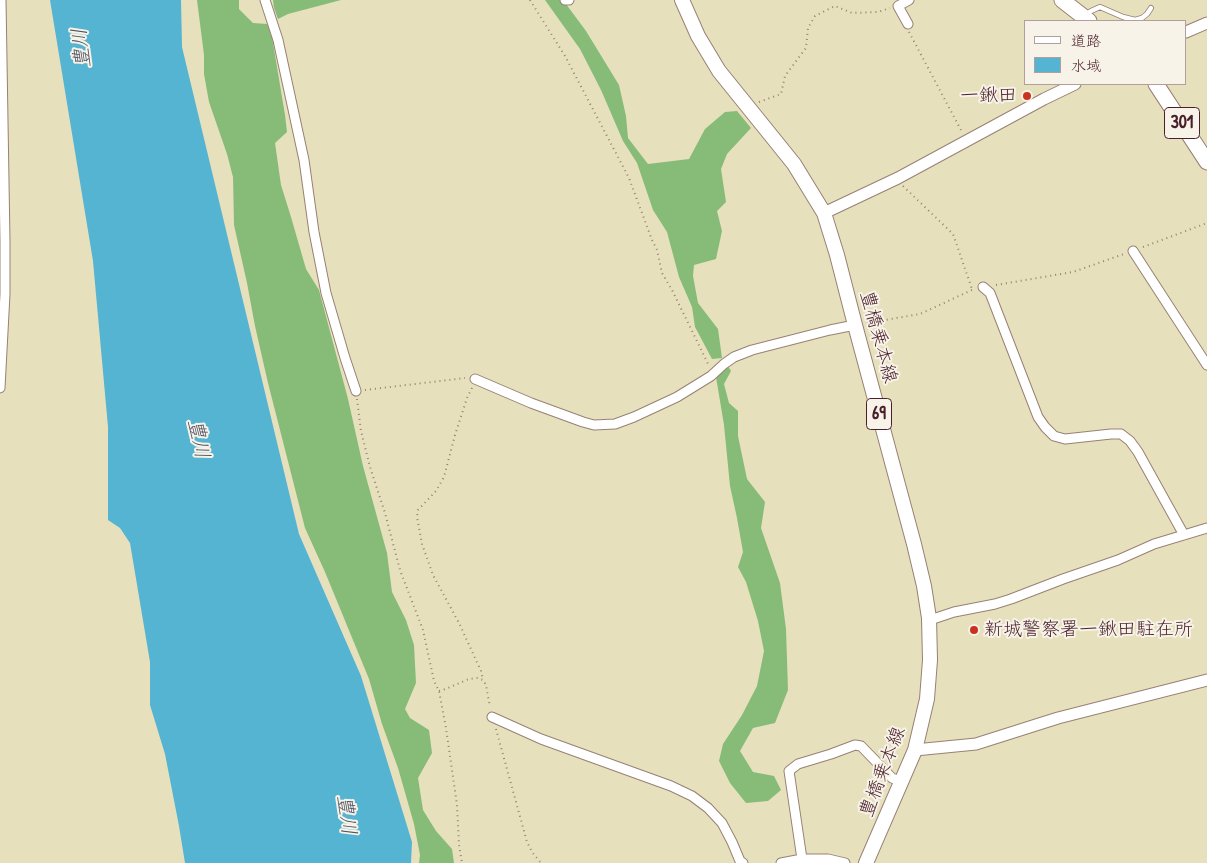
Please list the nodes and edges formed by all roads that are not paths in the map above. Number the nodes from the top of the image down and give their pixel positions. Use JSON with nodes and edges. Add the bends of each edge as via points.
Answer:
{"nodes":[{"id":1,"x":1,"y":0,"type":"edge"},
{"id":2,"x":265,"y":0,"type":"edge"},
{"id":3,"x":565,"y":0,"type":"edge"},
{"id":4,"x":569,"y":0,"type":"edge"},
{"id":5,"x":682,"y":0,"type":"edge"},
{"id":6,"x":909,"y":0,"type":"edge"},
{"id":7,"x":1062,"y":0,"type":"edge"},
{"id":8,"x":1151,"y":8,"type":"dead end"},
{"id":9,"x":1087,"y":19,"type":"edge"},
{"id":10,"x":1207,"y":23,"type":"edge"},
{"id":11,"x":908,"y":24,"type":"road end"},
{"id":12,"x":1187,"y":32,"type":"edge"},
{"id":13,"x":1073,"y":85,"type":"edge"},
{"id":14,"x":1157,"y":85,"type":"edge"},
{"id":15,"x":1207,"y":162,"type":"edge"},
{"id":16,"x":824,"y":213,"type":"junction"},
{"id":17,"x":1133,"y":251,"type":"road end"},
{"id":18,"x":984,"y":287,"type":"road end"},
{"id":19,"x":855,"y":325,"type":"junction"},
{"id":20,"x":1207,"y":365,"type":"edge"},
{"id":21,"x":475,"y":380,"type":"road end"},
{"id":22,"x":0,"y":388,"type":"edge"},
{"id":23,"x":356,"y":391,"type":"road end"},
{"id":24,"x":1206,"y":531,"type":"edge"},
{"id":25,"x":1184,"y":535,"type":"junction"},
{"id":26,"x":929,"y":618,"type":"junction"},
{"id":27,"x":1207,"y":680,"type":"edge"},
{"id":28,"x":492,"y":717,"type":"road end"},
{"id":29,"x":915,"y":750,"type":"junction"},
{"id":30,"x":902,"y":782,"type":"junction"},
{"id":31,"x":802,"y":859,"type":"junction"},
{"id":32,"x":743,"y":863,"type":"edge"},
{"id":33,"x":781,"y":863,"type":"edge"},
{"id":34,"x":845,"y":863,"type":"edge"},
{"id":35,"x":866,"y":863,"type":"edge"}],
"edges":[{"from":1,"to":22,"type":"street","via":[[5,294]]},
{"from":2,"to":23,"type":"street","via":[[278,40],[304,160],[326,293]]},
{"from":3,"to":4,"type":"street"},
{"from":5,"to":16,"type":"main road","name":"豊橋乗本線","number":"69","via":[[719,71],[794,164]]},
{"from":6,"to":11,"type":"street","via":[[898,6]]},
{"from":7,"to":9,"type":"highway"},
{"from":8,"to":9,"type":"lane","via":[[1142,18],[1135,20],[1100,7],[1091,11]]},
{"from":10,"to":12,"type":"street"},
{"from":13,"to":16,"type":"street","via":[[898,178]]},
{"from":14,"to":15,"type":"highway","number":"301"},
{"from":16,"to":19,"type":"main road","name":"豊橋乗本線","number":"69"},
{"from":17,"to":20,"type":"street"},
{"from":18,"to":25,"type":"street","via":[[990,293],[1038,417],[1045,427],[1054,436],[1065,439],[1121,434],[1138,452]]},
{"from":19,"to":21,"type":"street","via":[[752,350],[724,364],[677,397],[615,424],[583,422]]},
{"from":19,"to":26,"type":"main road","name":"豊橋乗本線","number":"69","via":[[914,544]]},
{"from":24,"to":25,"type":"street"},
{"from":25,"to":26,"type":"street","via":[[1011,599]]},
{"from":26,"to":29,"type":"main road","name":"豊橋乗本線","number":"69","via":[[927,700]]},
{"from":27,"to":29,"type":"street","via":[[1058,718],[976,744]]},
{"from":28,"to":32,"type":"street","via":[[541,740],[692,796],[722,822]]},
{"from":29,"to":30,"type":"main road","name":"豊橋乗本線","number":"69"},
{"from":30,"to":31,"type":"street","via":[[892,778],[861,746],[855,745],[798,764],[789,771]]},
{"from":30,"to":35,"type":"main road","name":"豊橋乗本線","number":"69"},
{"from":31,"to":33,"type":"street"},
{"from":31,"to":34,"type":"street"}]}
